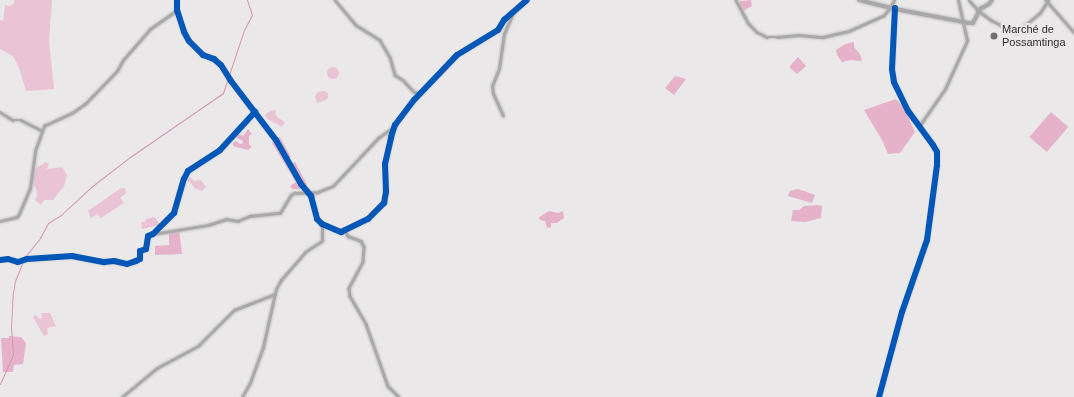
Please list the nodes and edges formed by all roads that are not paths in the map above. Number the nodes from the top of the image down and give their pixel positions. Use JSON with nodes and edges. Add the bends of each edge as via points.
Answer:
{"nodes":[{"id":1,"x":177,"y":0,"type":"edge"},
{"id":2,"x":334,"y":0,"type":"edge"},
{"id":3,"x":527,"y":0,"type":"edge"},
{"id":4,"x":736,"y":0,"type":"edge"},
{"id":5,"x":859,"y":0,"type":"edge"},
{"id":6,"x":894,"y":0,"type":"edge"},
{"id":7,"x":958,"y":0,"type":"edge"},
{"id":8,"x":969,"y":0,"type":"edge"},
{"id":9,"x":992,"y":0,"type":"edge"},
{"id":10,"x":1047,"y":1,"type":"edge"},
{"id":11,"x":892,"y":8,"type":"junction"},
{"id":12,"x":178,"y":10,"type":"junction"},
{"id":13,"x":514,"y":11,"type":"junction"},
{"id":14,"x":979,"y":11,"type":"junction"},
{"id":15,"x":963,"y":23,"type":"junction"},
{"id":16,"x":1074,"y":32,"type":"edge"},
{"id":17,"x":421,"y":93,"type":"junction"},
{"id":18,"x":0,"y":112,"type":"edge"},
{"id":19,"x":255,"y":112,"type":"junction"},
{"id":20,"x":503,"y":116,"type":"dead end"},
{"id":21,"x":395,"y":125,"type":"junction"},
{"id":22,"x":920,"y":125,"type":"junction"},
{"id":23,"x":42,"y":130,"type":"junction"},
{"id":24,"x":306,"y":191,"type":"junction"},
{"id":25,"x":0,"y":221,"type":"edge"},
{"id":26,"x":322,"y":224,"type":"junction"},
{"id":27,"x":345,"y":231,"type":"junction"},
{"id":28,"x":153,"y":234,"type":"junction"},
{"id":29,"x":0,"y":260,"type":"edge"},
{"id":30,"x":275,"y":294,"type":"junction"},
{"id":31,"x":122,"y":397,"type":"edge"},
{"id":32,"x":242,"y":397,"type":"edge"},
{"id":33,"x":399,"y":397,"type":"edge"},
{"id":34,"x":878,"y":397,"type":"edge"}],
"edges":[{"from":1,"to":12,"type":"street"},
{"from":2,"to":17,"type":"street","via":[[356,25],[380,40],[390,57],[395,75],[414,92]]},
{"from":3,"to":13,"type":"street"},
{"from":4,"to":11,"type":"street","via":[[748,23],[757,32],[770,37],[823,37],[844,32],[878,18]]},
{"from":5,"to":11,"type":"street"},
{"from":6,"to":11,"type":"street"},
{"from":7,"to":15,"type":"street"},
{"from":8,"to":14,"type":"street"},
{"from":9,"to":14,"type":"street"},
{"from":10,"to":14,"type":"street","via":[[1034,19],[1016,33]]},
{"from":10,"to":16,"type":"street"},
{"from":11,"to":15,"type":"street"},
{"from":11,"to":22,"type":"street","via":[[894,82],[908,111]]},
{"from":12,"to":19,"type":"street","via":[[189,41],[203,55],[221,65]]},
{"from":12,"to":23,"type":"street","via":[[150,29],[123,60],[117,71],[85,104],[72,113],[48,123]]},
{"from":13,"to":17,"type":"street","via":[[498,30],[454,58]]},
{"from":13,"to":20,"type":"street","via":[[504,34],[499,69],[492,86],[492,94]]},
{"from":14,"to":15,"type":"street","via":[[973,22]]},
{"from":15,"to":22,"type":"street","via":[[967,40],[940,98]]},
{"from":17,"to":21,"type":"street"},
{"from":18,"to":23,"type":"street","via":[[13,120],[21,120]]},
{"from":19,"to":24,"type":"street","via":[[279,144]]},
{"from":19,"to":28,"type":"street","via":[[220,150],[188,171],[174,213]]},
{"from":21,"to":24,"type":"street","via":[[378,138],[332,186],[318,192]]},
{"from":21,"to":27,"type":"street","via":[[385,164],[384,203],[371,217]]},
{"from":22,"to":34,"type":"street","via":[[933,144],[937,157],[927,240],[902,312]]},
{"from":23,"to":25,"type":"street","via":[[35,151],[30,188],[19,214],[17,217]]},
{"from":24,"to":26,"type":"street","via":[[312,199],[316,219]]},
{"from":24,"to":28,"type":"street","via":[[291,195],[278,214],[250,216],[238,221],[226,219],[208,225]]},
{"from":26,"to":27,"type":"street"},
{"from":26,"to":30,"type":"street","via":[[322,241],[305,252],[293,265],[281,280]]},
{"from":27,"to":33,"type":"street","via":[[348,236],[361,241],[364,247],[363,262],[349,288],[350,296],[366,324],[388,386]]},
{"from":28,"to":29,"type":"street","via":[[148,236],[146,249],[140,253],[140,259],[131,264],[72,256],[18,262]]},
{"from":30,"to":31,"type":"street","via":[[234,310],[198,346],[157,368]]},
{"from":30,"to":32,"type":"street","via":[[257,364],[248,389]]}]}
